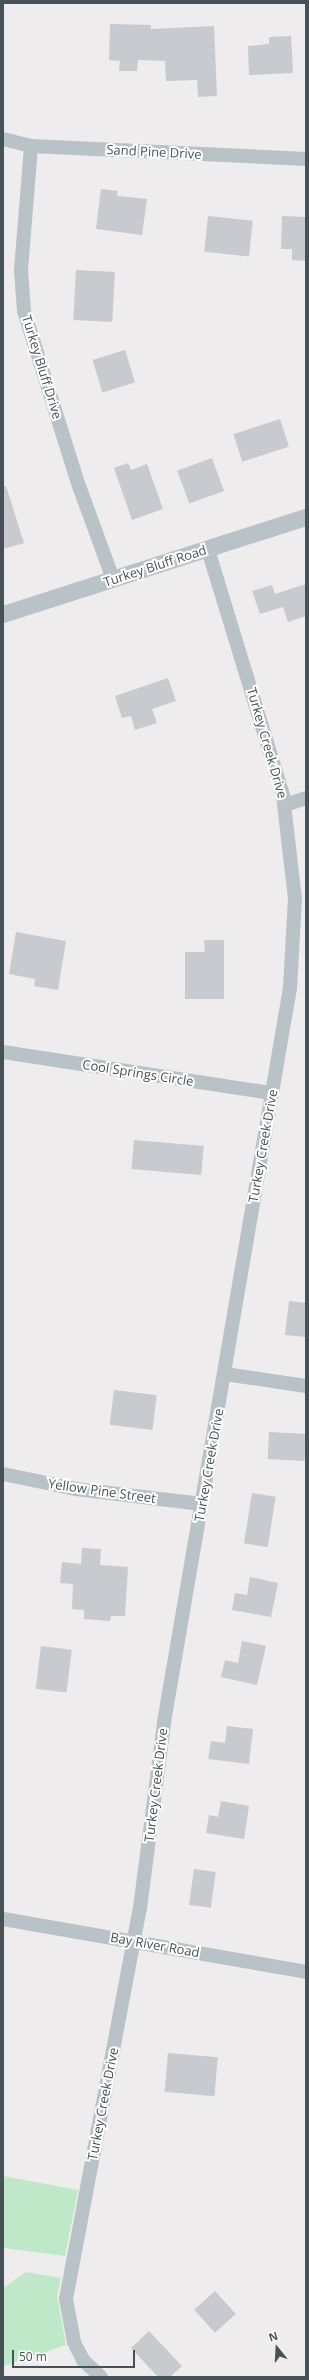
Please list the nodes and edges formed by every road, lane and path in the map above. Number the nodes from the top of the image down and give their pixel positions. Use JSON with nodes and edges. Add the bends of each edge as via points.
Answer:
{"nodes":[{"id":1,"x":3,"y":139,"type":"edge"},
{"id":2,"x":31,"y":146,"type":"junction"},
{"id":3,"x":306,"y":159,"type":"edge"},
{"id":4,"x":306,"y":517,"type":"edge"},
{"id":5,"x":208,"y":549,"type":"junction"},
{"id":6,"x":113,"y":580,"type":"junction"},
{"id":7,"x":3,"y":614,"type":"edge"},
{"id":8,"x":306,"y":798,"type":"edge"},
{"id":9,"x":284,"y":805,"type":"junction"},
{"id":10,"x":3,"y":1052,"type":"edge"},
{"id":11,"x":272,"y":1093,"type":"junction"},
{"id":12,"x":225,"y":1374,"type":"junction"},
{"id":13,"x":306,"y":1386,"type":"edge"},
{"id":14,"x":3,"y":1474,"type":"edge"},
{"id":15,"x":202,"y":1504,"type":"junction"},
{"id":16,"x":3,"y":1919,"type":"edge"},
{"id":17,"x":134,"y":1941,"type":"junction"},
{"id":18,"x":306,"y":1972,"type":"edge"},
{"id":19,"x":101,"y":2377,"type":"edge"}],
"edges":[{"from":1,"to":2,"type":"street","name":"Sand Pine Drive"},
{"from":2,"to":3,"type":"street","name":"Sand Pine Drive"},
{"from":2,"to":6,"type":"street","name":"Turkey Bluff Drive","via":[[21,270],[24,311],[79,486]]},
{"from":4,"to":5,"type":"street","name":"Turkey Bluff Road"},
{"from":5,"to":6,"type":"street","name":"Turkey Bluff Road"},
{"from":5,"to":9,"type":"street","name":"Turkey Creek Drive"},
{"from":6,"to":7,"type":"street","name":"Turkey Bluff Road"},
{"from":8,"to":9,"type":"street"},
{"from":9,"to":11,"type":"street","name":"Turkey Creek Drive","via":[[295,899],[290,988]]},
{"from":10,"to":11,"type":"street","name":"Cool Springs Circle"},
{"from":11,"to":12,"type":"street","name":"Turkey Creek Drive"},
{"from":12,"to":13,"type":"street"},
{"from":12,"to":15,"type":"street","name":"Turkey Creek Drive"},
{"from":14,"to":15,"type":"street","name":"Yellow Pine Street","via":[[76,1489]]},
{"from":15,"to":17,"type":"street","name":"Turkey Creek Drive","via":[[164,1722]]},
{"from":16,"to":17,"type":"street","name":"Bay River Road"},
{"from":17,"to":18,"type":"street","name":"Bay River Road"},
{"from":17,"to":19,"type":"street","name":"Turkey Creek Drive","via":[[66,2299],[74,2342],[83,2360]]}]}
